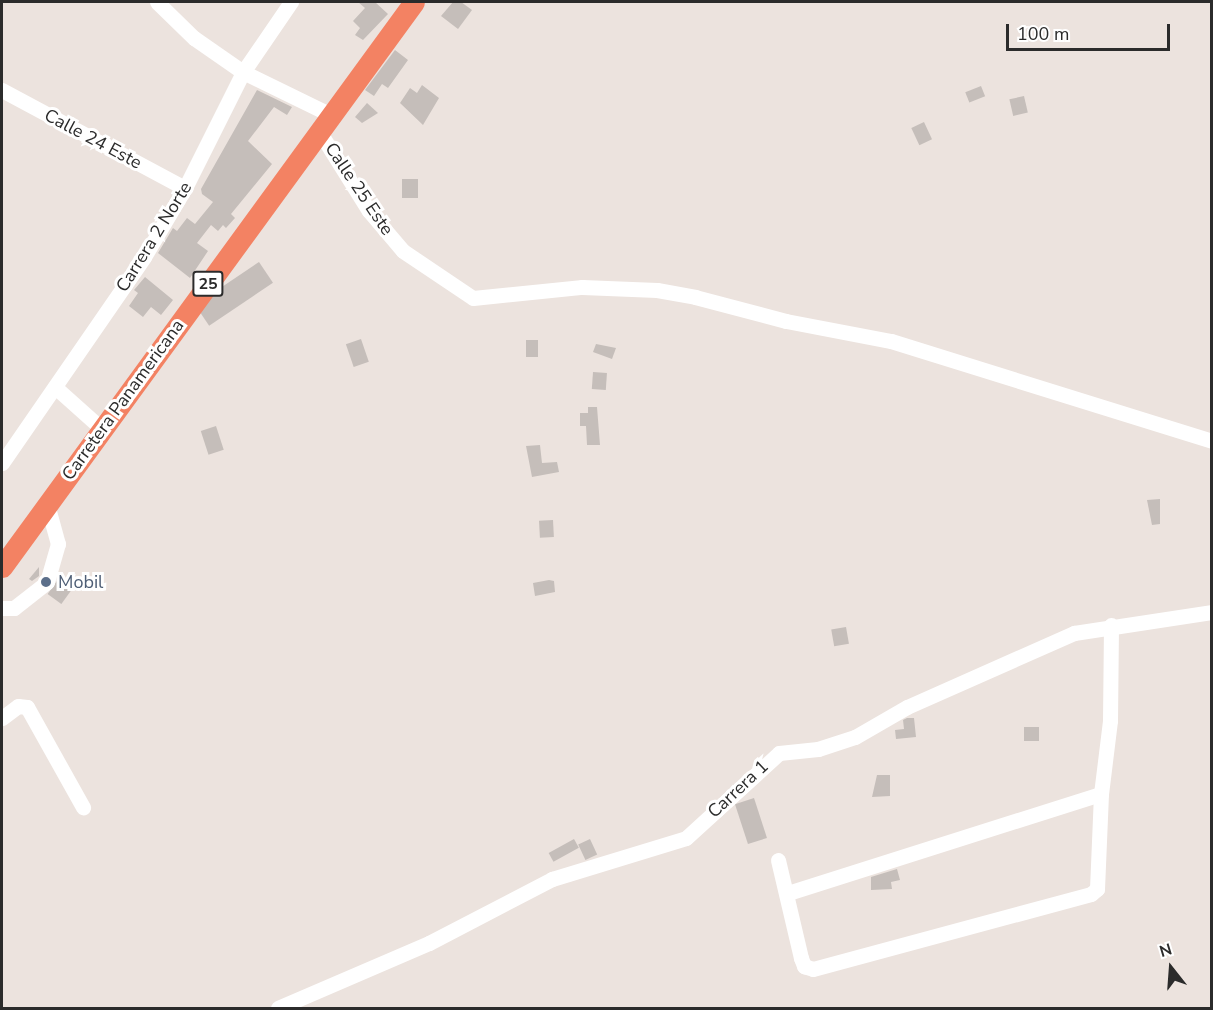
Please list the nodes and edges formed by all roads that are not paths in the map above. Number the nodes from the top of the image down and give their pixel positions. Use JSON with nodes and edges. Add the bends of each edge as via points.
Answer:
{"nodes":[{"id":1,"x":157,"y":2,"type":"edge"},
{"id":2,"x":291,"y":2,"type":"edge"},
{"id":3,"x":414,"y":2,"type":"edge"},
{"id":4,"x":243,"y":72,"type":"junction"},
{"id":5,"x":2,"y":90,"type":"edge"},
{"id":6,"x":325,"y":123,"type":"junction"},
{"id":7,"x":185,"y":188,"type":"junction"},
{"id":8,"x":55,"y":387,"type":"junction"},
{"id":9,"x":102,"y":429,"type":"junction"},
{"id":10,"x":1212,"y":441,"type":"edge"},
{"id":11,"x":2,"y":463,"type":"edge"},
{"id":12,"x":47,"y":504,"type":"junction"},
{"id":13,"x":2,"y":567,"type":"edge"},
{"id":14,"x":2,"y":608,"type":"edge"},
{"id":15,"x":1212,"y":612,"type":"edge"},
{"id":16,"x":1111,"y":625,"type":"junction"},
{"id":17,"x":2,"y":718,"type":"edge"},
{"id":18,"x":1101,"y":794,"type":"junction"},
{"id":19,"x":83,"y":807,"type":"dead end"},
{"id":20,"x":778,"y":860,"type":"dead end"},
{"id":21,"x":788,"y":893,"type":"junction"},
{"id":22,"x":278,"y":1008,"type":"edge"}],
"edges":[{"from":1,"to":4,"type":"street","name":"Calle 25 Este","via":[[194,38]]},
{"from":2,"to":4,"type":"street","name":"Carrera 2 Norte"},
{"from":3,"to":6,"type":"highway","name":"Carretera Panamericana","number":"25"},
{"from":4,"to":6,"type":"street","name":"Calle 25 Este"},
{"from":4,"to":7,"type":"street","name":"Carrera 2 Norte"},
{"from":5,"to":7,"type":"street","name":"Calle 24 Este"},
{"from":6,"to":9,"type":"highway","name":"Carretera Panamericana","number":"25"},
{"from":6,"to":10,"type":"street","name":"Calle 25 Este","via":[[369,210],[403,251],[473,298],[582,287],[657,290],[695,297],[786,321],[891,341]]},
{"from":7,"to":8,"type":"street","name":"Carrera 2 Norte","via":[[144,257]]},
{"from":8,"to":9,"type":"street"},
{"from":8,"to":11,"type":"street","name":"Carrera 2 Norte"},
{"from":9,"to":12,"type":"highway","name":"Carretera Panamericana","number":"25"},
{"from":12,"to":13,"type":"highway","name":"Carretera Panamericana","number":"25"},
{"from":12,"to":14,"type":"street","via":[[58,544],[47,582],[14,608]]},
{"from":15,"to":16,"type":"street","name":"Carrera 1"},
{"from":16,"to":18,"type":"street","via":[[1110,721]]},
{"from":16,"to":22,"type":"street","name":"Carrera 1","via":[[1050,642],[907,707],[833,746],[779,753],[686,838],[552,879],[429,943]]},
{"from":17,"to":19,"type":"street","via":[[18,706],[27,707]]},
{"from":18,"to":21,"type":"street"},
{"from":18,"to":21,"type":"street","via":[[1097,889],[1091,894],[813,969],[804,966],[801,958]]},
{"from":20,"to":21,"type":"street"}]}
